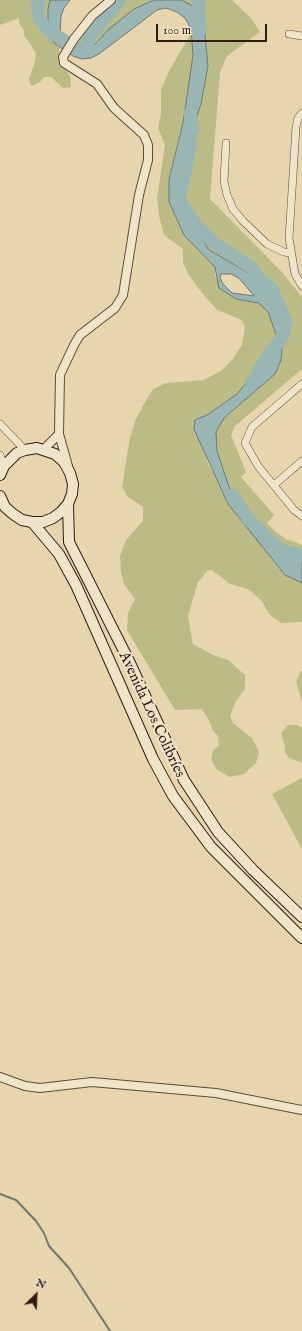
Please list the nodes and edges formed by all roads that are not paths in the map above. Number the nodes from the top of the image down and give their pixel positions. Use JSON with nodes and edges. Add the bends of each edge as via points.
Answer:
{"nodes":[{"id":1,"x":111,"y":0,"type":"edge"},
{"id":2,"x":289,"y":34,"type":"dead end"},
{"id":3,"x":302,"y":36,"type":"edge"},
{"id":4,"x":302,"y":113,"type":"edge"},
{"id":5,"x":226,"y":143,"type":"dead end"},
{"id":6,"x":290,"y":253,"type":"junction"},
{"id":7,"x":300,"y":282,"type":"edge"},
{"id":8,"x":302,"y":384,"type":"edge"},
{"id":9,"x":0,"y":424,"type":"edge"},
{"id":10,"x":59,"y":434,"type":"junction"},
{"id":11,"x":44,"y":449,"type":"junction"},
{"id":12,"x":25,"y":450,"type":"junction"},
{"id":13,"x":0,"y":455,"type":"edge"},
{"id":14,"x":302,"y":461,"type":"edge"},
{"id":15,"x":2,"y":470,"type":"edge"},
{"id":16,"x":70,"y":473,"type":"junction"},
{"id":17,"x":274,"y":485,"type":"junction"},
{"id":18,"x":0,"y":496,"type":"edge"},
{"id":19,"x":68,"y":504,"type":"junction"},
{"id":20,"x":302,"y":516,"type":"edge"},
{"id":21,"x":32,"y":522,"type":"junction"},
{"id":22,"x":302,"y":917,"type":"edge"},
{"id":23,"x":302,"y":938,"type":"edge"},
{"id":24,"x":0,"y":1077,"type":"edge"},
{"id":25,"x":302,"y":1110,"type":"edge"}],
"edges":[{"from":1,"to":10,"type":"street","via":[[92,16],[74,39],[63,57],[64,63],[97,84],[114,108],[144,135],[148,145],[148,160],[139,195],[123,295],[115,308],[80,335],[60,375]]},
{"from":2,"to":3,"type":"street"},
{"from":4,"to":6,"type":"street","via":[[298,118],[294,143],[289,219]]},
{"from":5,"to":6,"type":"street","via":[[224,181],[233,209],[267,244]]},
{"from":6,"to":7,"type":"street"},
{"from":8,"to":17,"type":"street","via":[[258,420],[246,438],[245,443],[251,456]]},
{"from":9,"to":12,"type":"street"},
{"from":10,"to":11,"type":"street"},
{"from":10,"to":16,"type":"street"},
{"from":11,"to":12,"type":"main road"},
{"from":11,"to":16,"type":"main road","via":[[60,458]]},
{"from":12,"to":15,"type":"main road","via":[[13,456]]},
{"from":13,"to":15,"type":"street"},
{"from":14,"to":17,"type":"street"},
{"from":16,"to":19,"type":"main road","name":"Avenida Los Colibríes","via":[[72,494]]},
{"from":17,"to":20,"type":"street"},
{"from":18,"to":21,"type":"main road","via":[[12,514]]},
{"from":19,"to":21,"type":"main road","via":[[53,518],[43,522]]},
{"from":19,"to":22,"type":"main road","name":"Avenida Los Colibríes","via":[[70,542],[184,780],[218,832],[252,870]]},
{"from":21,"to":23,"type":"main road","name":"Avenida Los Colibríes","via":[[59,554],[76,585],[153,759],[173,796],[211,847]]},
{"from":24,"to":25,"type":"street","via":[[25,1086],[40,1088],[92,1082],[216,1093]]}]}
